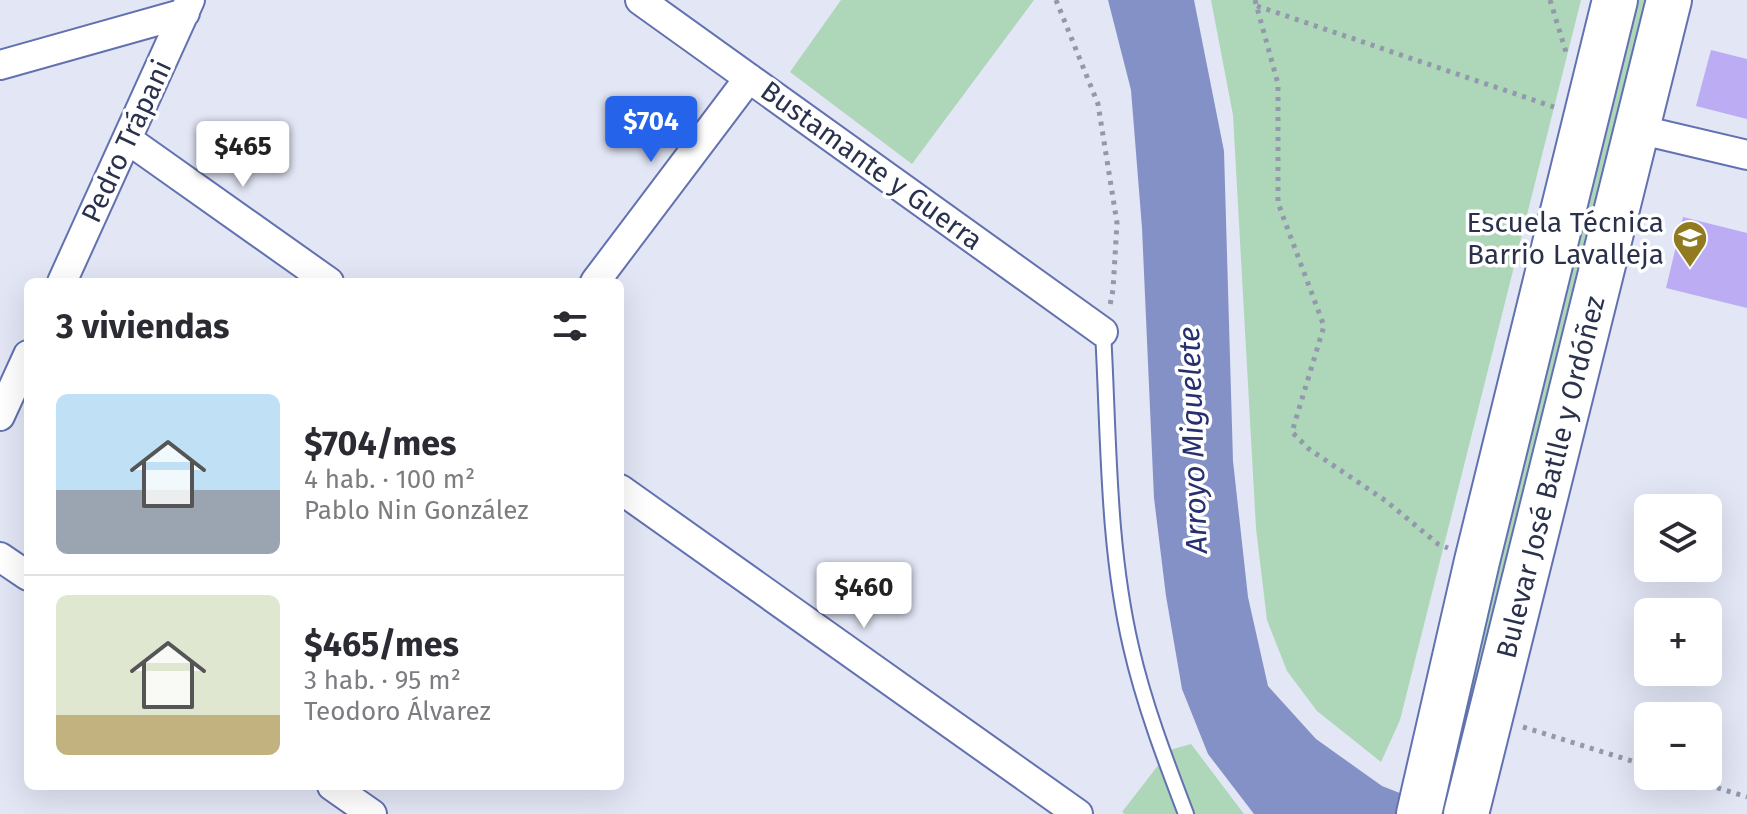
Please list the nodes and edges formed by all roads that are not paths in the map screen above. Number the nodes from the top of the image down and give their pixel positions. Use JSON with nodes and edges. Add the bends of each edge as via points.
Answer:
{"nodes":[{"id":1,"x":640,"y":0,"type":"edge"},
{"id":2,"x":1615,"y":0,"type":"edge"},
{"id":3,"x":1669,"y":0,"type":"edge"},
{"id":4,"x":187,"y":7,"type":"edge"},
{"id":5,"x":0,"y":65,"type":"edge"},
{"id":6,"x":749,"y":78,"type":"junction"},
{"id":7,"x":1637,"y":129,"type":"junction"},
{"id":8,"x":127,"y":139,"type":"junction"},
{"id":9,"x":1747,"y":155,"type":"edge"},
{"id":10,"x":64,"y":278,"type":"edge"},
{"id":11,"x":323,"y":278,"type":"edge"},
{"id":12,"x":598,"y":278,"type":"edge"},
{"id":13,"x":1103,"y":332,"type":"joint"},
{"id":14,"x":24,"y":364,"type":"edge"},
{"id":15,"x":0,"y":416,"type":"edge"},
{"id":16,"x":624,"y":492,"type":"edge"},
{"id":17,"x":0,"y":557,"type":"edge"},
{"id":18,"x":24,"y":573,"type":"edge"},
{"id":19,"x":338,"y":790,"type":"edge"},
{"id":20,"x":1423,"y":795,"type":"edge"},
{"id":21,"x":1468,"y":803,"type":"edge"},
{"id":22,"x":372,"y":814,"type":"edge"},
{"id":23,"x":1078,"y":814,"type":"edge"},
{"id":24,"x":1186,"y":814,"type":"edge"}],
"edges":[{"from":1,"to":6,"type":"street","name":"Bustamante y Guerra"},
{"from":2,"to":20,"type":"main road","name":"Bulevar José Batlle y Ordóñez"},
{"from":3,"to":7,"type":"main road","name":"Bulevar José Batlle y Ordóñez"},
{"from":4,"to":5,"type":"street"},
{"from":4,"to":8,"type":"street","name":"Pedro Trápani"},
{"from":6,"to":12,"type":"street"},
{"from":6,"to":13,"type":"street","name":"Bustamante y Guerra"},
{"from":7,"to":9,"type":"street"},
{"from":7,"to":21,"type":"main road","name":"Bulevar José Batlle y Ordóñez"},
{"from":8,"to":10,"type":"street","name":"Pedro Trápani"},
{"from":8,"to":11,"type":"street"},
{"from":13,"to":24,"type":"lane","via":[[1115,550],[1130,645],[1153,728]]},
{"from":14,"to":15,"type":"street"},
{"from":16,"to":23,"type":"street"},
{"from":17,"to":18,"type":"street"},
{"from":19,"to":22,"type":"street"}]}
